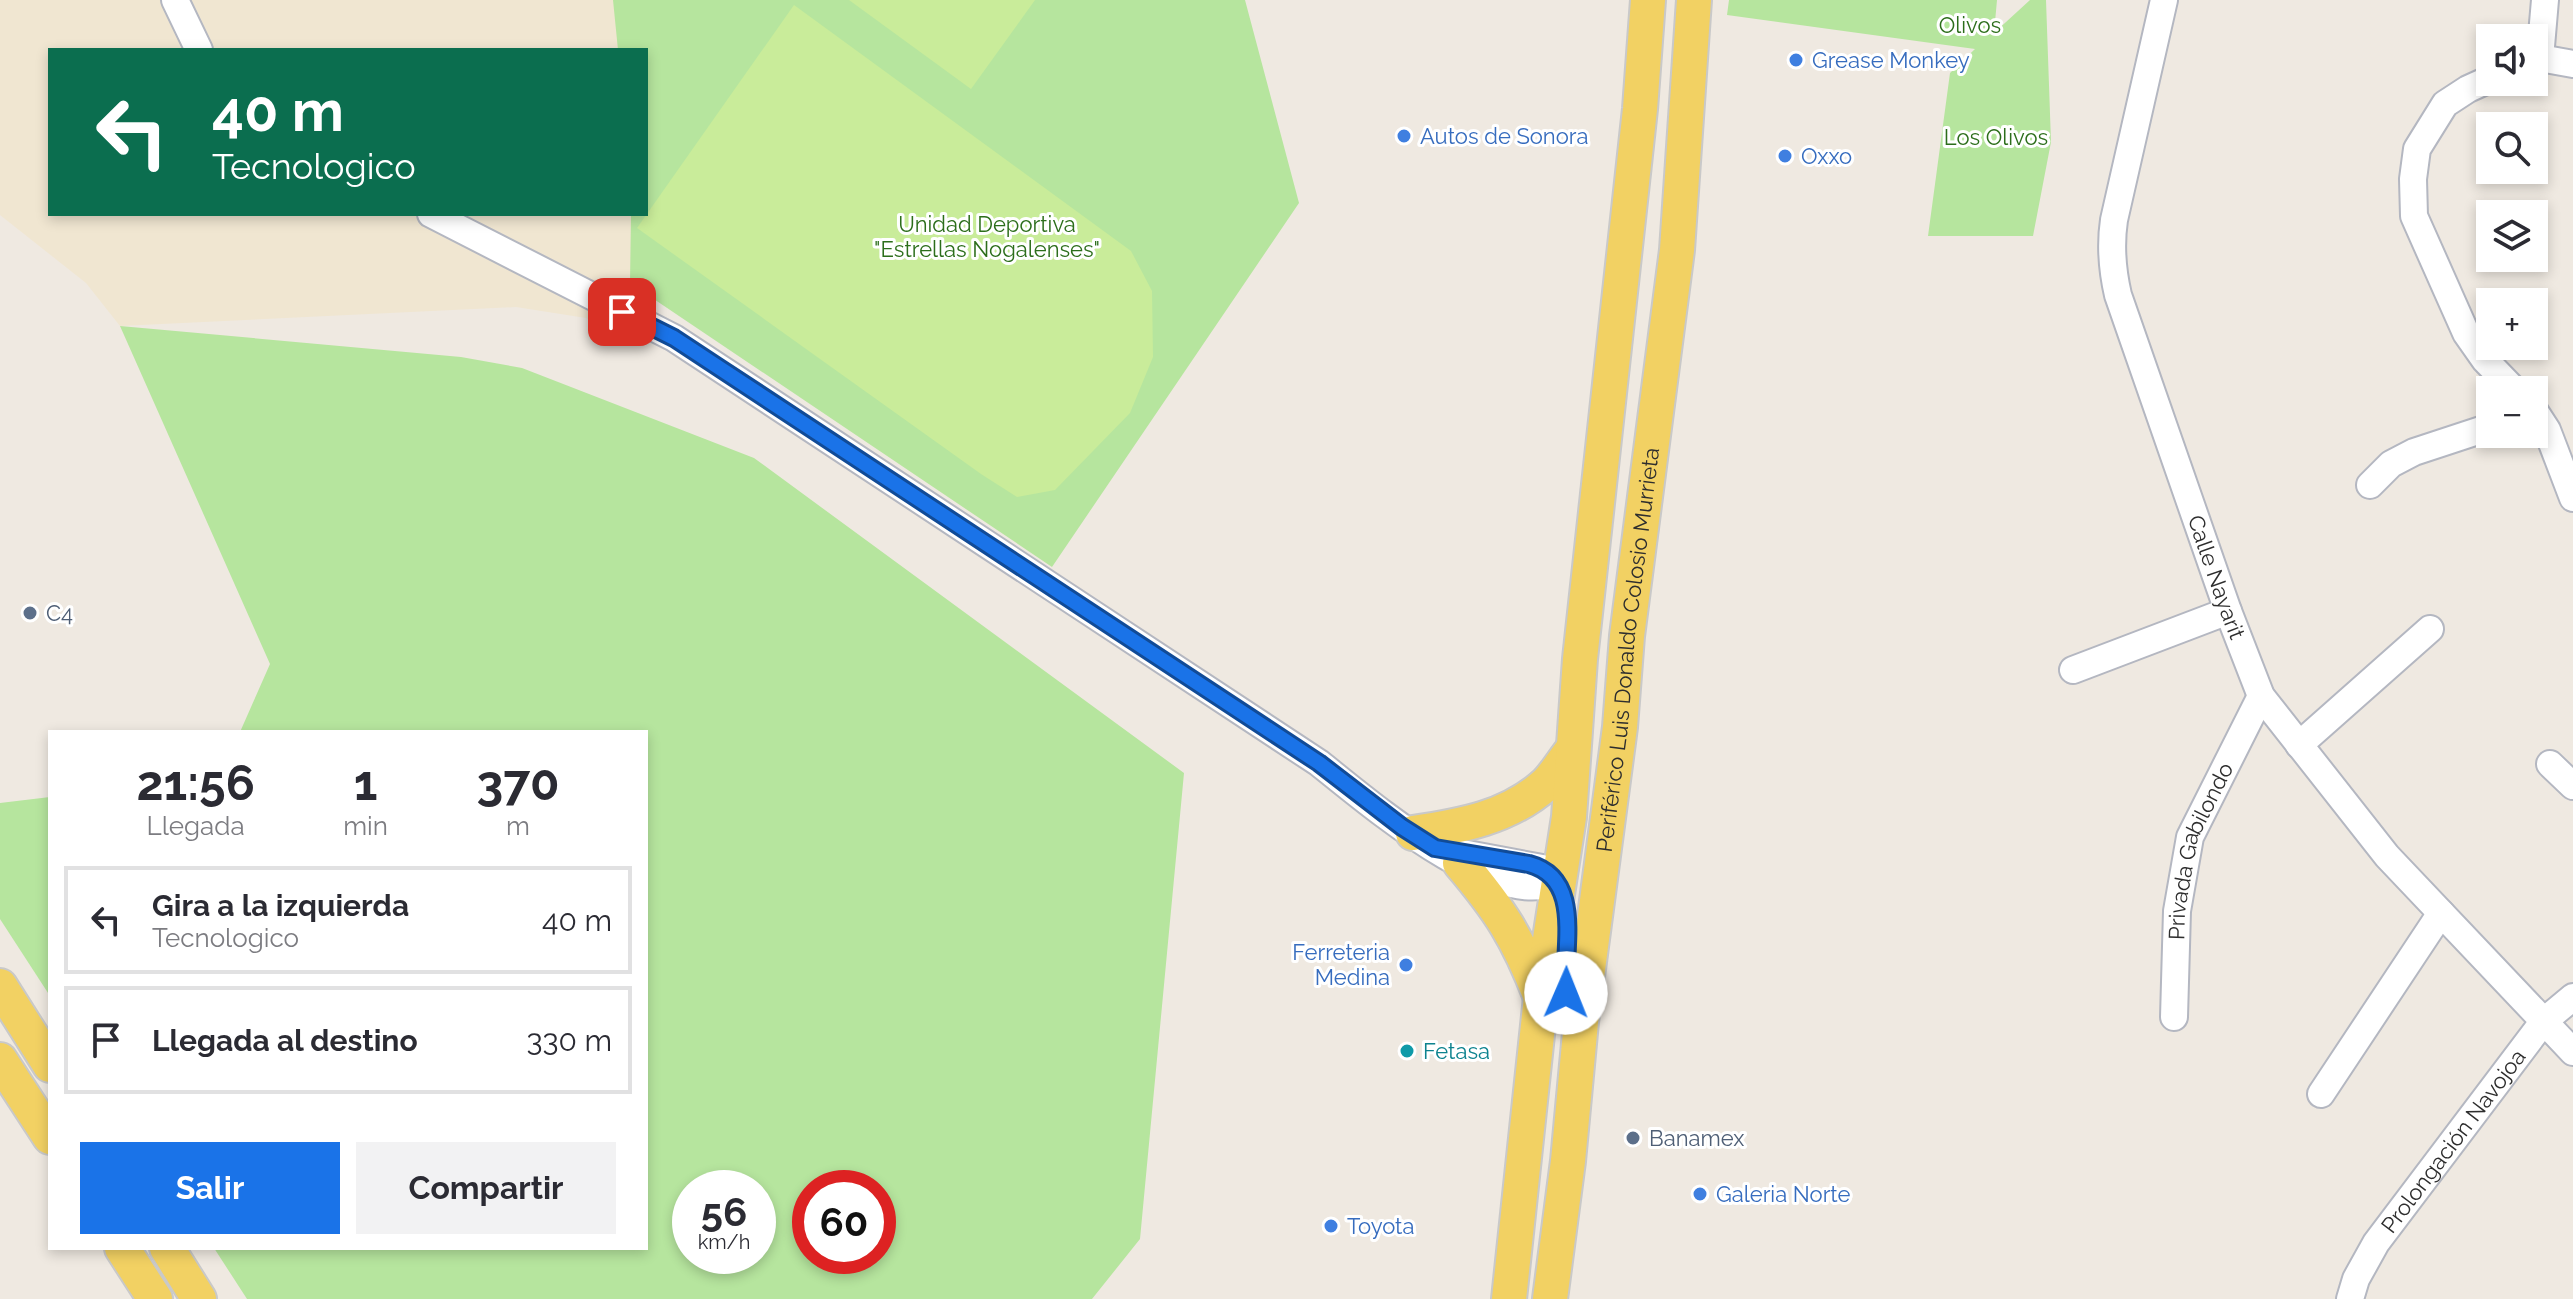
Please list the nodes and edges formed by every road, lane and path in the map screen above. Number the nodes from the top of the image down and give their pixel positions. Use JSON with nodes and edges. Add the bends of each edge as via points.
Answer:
{"nodes":[{"id":1,"x":175,"y":0,"type":"edge"},
{"id":2,"x":1648,"y":0,"type":"edge"},
{"id":3,"x":1694,"y":0,"type":"edge"},
{"id":4,"x":2164,"y":0,"type":"edge"},
{"id":5,"x":2545,"y":0,"type":"edge"},
{"id":6,"x":2542,"y":24,"type":"edge"},
{"id":7,"x":198,"y":48,"type":"edge"},
{"id":8,"x":2548,"y":61,"type":"edge"},
{"id":9,"x":2573,"y":64,"type":"edge"},
{"id":10,"x":2476,"y":85,"type":"edge"},
{"id":11,"x":435,"y":216,"type":"edge"},
{"id":12,"x":2500,"y":376,"type":"edge"},
{"id":13,"x":2476,"y":432,"type":"edge"},
{"id":14,"x":2548,"y":433,"type":"edge"},
{"id":15,"x":2370,"y":485,"type":"dead end"},
{"id":16,"x":2573,"y":498,"type":"edge"},
{"id":17,"x":2228,"y":611,"type":"junction"},
{"id":18,"x":2430,"y":629,"type":"dead end"},
{"id":19,"x":2073,"y":670,"type":"dead end"},
{"id":20,"x":2261,"y":696,"type":"junction"},
{"id":21,"x":2299,"y":745,"type":"junction"},
{"id":22,"x":1573,"y":749,"type":"junction"},
{"id":23,"x":2550,"y":764,"type":"dead end"},
{"id":24,"x":1616,"y":765,"type":"junction"},
{"id":25,"x":2573,"y":786,"type":"edge"},
{"id":26,"x":1436,"y":848,"type":"junction"},
{"id":27,"x":1557,"y":881,"type":"junction"},
{"id":28,"x":2441,"y":913,"type":"junction"},
{"id":29,"x":0,"y":986,"type":"edge"},
{"id":30,"x":1541,"y":997,"type":"junction"},
{"id":31,"x":2573,"y":997,"type":"edge"},
{"id":32,"x":2174,"y":1017,"type":"dead end"},
{"id":33,"x":1581,"y":1022,"type":"junction"},
{"id":34,"x":2543,"y":1022,"type":"junction"},
{"id":35,"x":2573,"y":1052,"type":"edge"},
{"id":36,"x":0,"y":1060,"type":"edge"},
{"id":37,"x":48,"y":1062,"type":"edge"},
{"id":38,"x":2321,"y":1094,"type":"dead end"},
{"id":39,"x":48,"y":1134,"type":"edge"},
{"id":40,"x":123,"y":1250,"type":"edge"},
{"id":41,"x":168,"y":1250,"type":"edge"},
{"id":42,"x":155,"y":1299,"type":"edge"},
{"id":43,"x":199,"y":1299,"type":"edge"},
{"id":44,"x":1509,"y":1299,"type":"edge"},
{"id":45,"x":1550,"y":1299,"type":"edge"},
{"id":46,"x":2350,"y":1299,"type":"edge"}],
"edges":[{"from":1,"to":7,"type":"street"},
{"from":2,"to":22,"type":"main road","name":"Periférico Luis Donaldo Colosio Murrieta"},
{"from":3,"to":24,"type":"main road","name":"Periférico Luis Donaldo Colosio Murrieta","via":[[1677,250],[1627,636]]},
{"from":4,"to":17,"type":"street","name":"Calle Nayarit","via":[[2114,220],[2112,268]]},
{"from":5,"to":6,"type":"street"},
{"from":8,"to":9,"type":"street"},
{"from":10,"to":12,"type":"street","via":[[2445,104],[2417,149],[2414,216],[2466,333]]},
{"from":11,"to":26,"type":"street","via":[[674,338],[1319,763]]},
{"from":13,"to":15,"type":"street","via":[[2414,452],[2391,464]]},
{"from":14,"to":16,"type":"street"},
{"from":17,"to":19,"type":"street"},
{"from":17,"to":20,"type":"street","name":"Calle Nayarit"},
{"from":18,"to":21,"type":"street"},
{"from":20,"to":21,"type":"street","name":"Calle Nayarit"},
{"from":20,"to":32,"type":"street","name":"Privada Gabilondo","via":[[2190,837],[2177,911]]},
{"from":21,"to":28,"type":"street","name":"Calle Nayarit","via":[[2387,856]]},
{"from":22,"to":26,"type":"main road","via":[[1547,783],[1501,813],[1459,826]]},
{"from":22,"to":27,"type":"main road","name":"Periférico Luis Donaldo Colosio Murrieta","via":[[1569,817]]},
{"from":23,"to":25,"type":"street"},
{"from":24,"to":27,"type":"main road","via":[[1591,803]]},
{"from":24,"to":33,"type":"main road","name":"Periférico Luis Donaldo Colosio Murrieta"},
{"from":26,"to":27,"type":"street","via":[[1542,868]]},
{"from":26,"to":30,"type":"main road","via":[[1504,917]]},
{"from":27,"to":30,"type":"main road","name":"Periférico Luis Donaldo Colosio Murrieta"},
{"from":27,"to":33,"type":"main road","via":[[1568,922],[1566,993]]},
{"from":28,"to":34,"type":"street","name":"Calle Nayarit"},
{"from":28,"to":38,"type":"street"},
{"from":29,"to":37,"type":"main road"},
{"from":30,"to":44,"type":"main road","name":"Periférico Luis Donaldo Colosio Murrieta"},
{"from":31,"to":34,"type":"street","name":"Prolongación Navojoa"},
{"from":33,"to":45,"type":"main road","name":"Periférico Luis Donaldo Colosio Murrieta"},
{"from":34,"to":35,"type":"street","name":"Calle Nayarit"},
{"from":34,"to":46,"type":"street","name":"Prolongación Navojoa","via":[[2376,1243]]},
{"from":36,"to":39,"type":"main road"},
{"from":40,"to":42,"type":"main road"},
{"from":41,"to":43,"type":"main road"}]}
